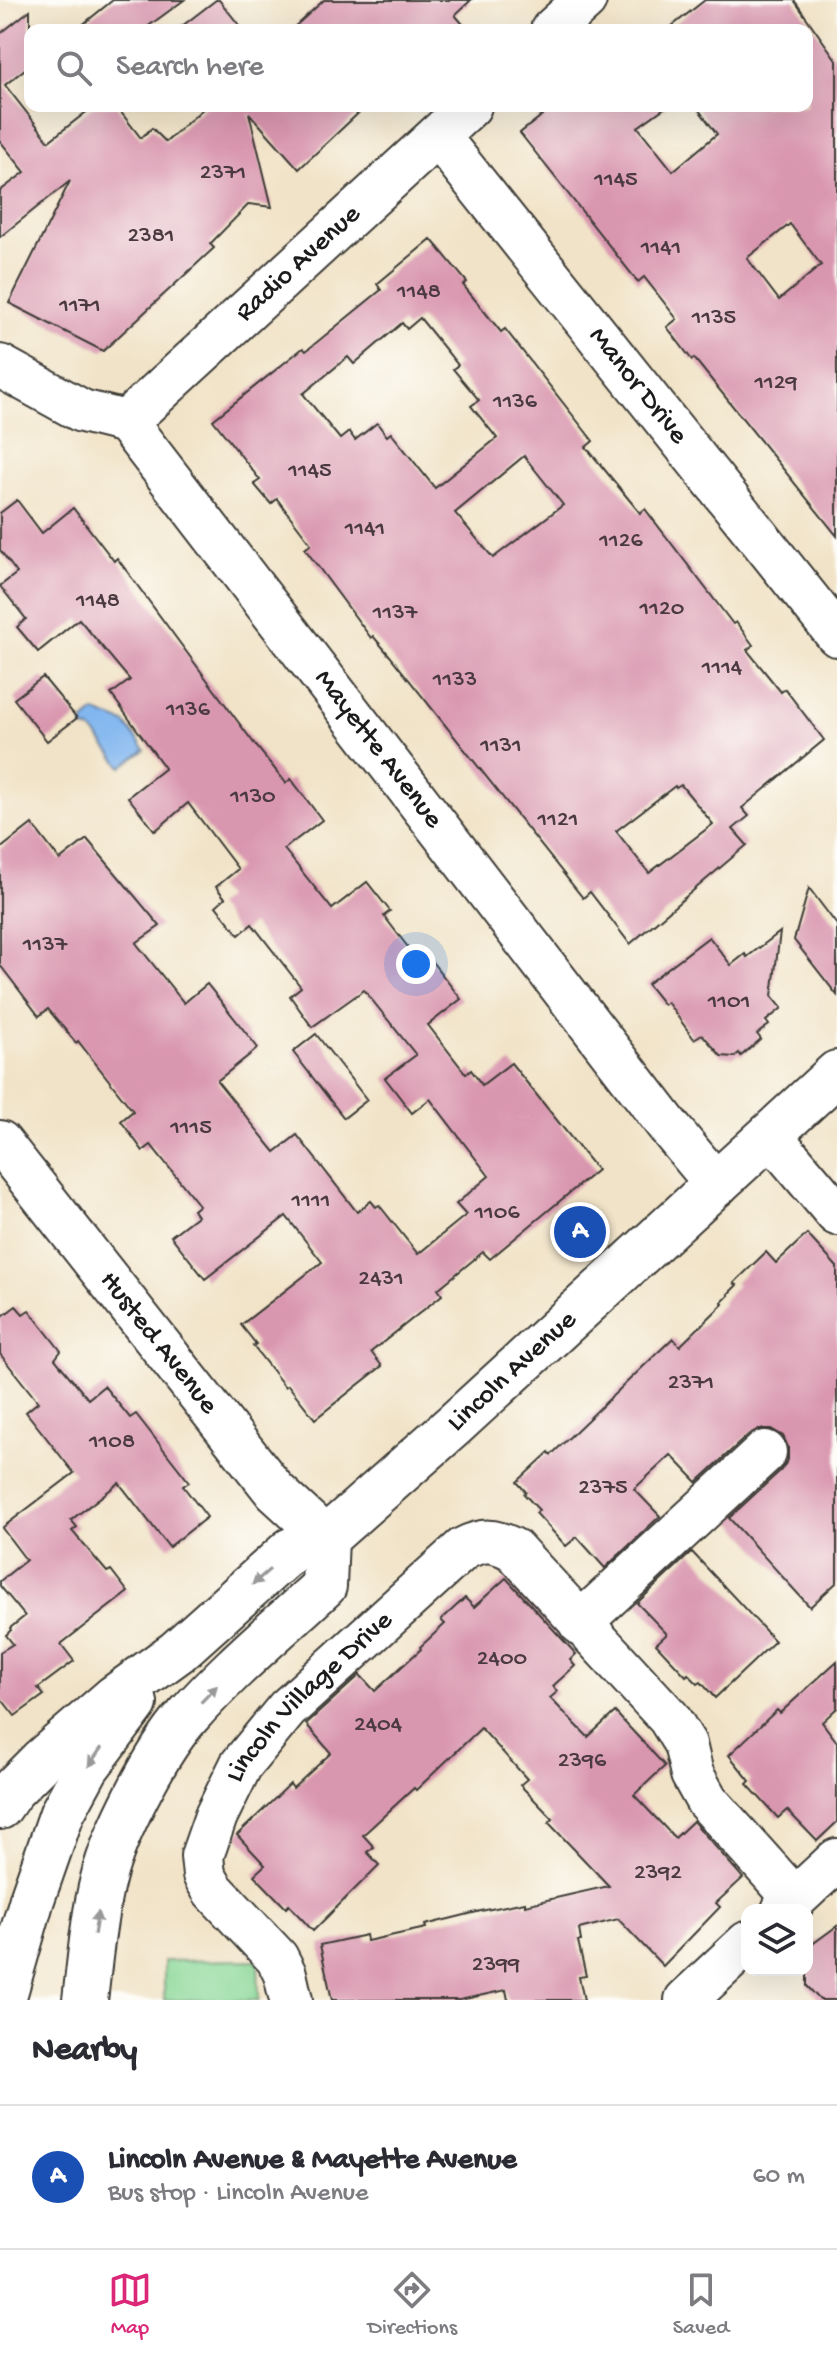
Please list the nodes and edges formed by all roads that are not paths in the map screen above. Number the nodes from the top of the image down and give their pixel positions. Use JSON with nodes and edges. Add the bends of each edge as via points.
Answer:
{"nodes":[{"id":1,"x":585,"y":0,"type":"edge"},
{"id":2,"x":559,"y":24,"type":"edge"},
{"id":3,"x":464,"y":112,"type":"edge"},
{"id":4,"x":438,"y":136,"type":"junction"},
{"id":5,"x":0,"y":366,"type":"edge"},
{"id":6,"x":126,"y":422,"type":"junction"},
{"id":7,"x":837,"y":635,"type":"edge"},
{"id":8,"x":837,"y":1073,"type":"edge"},
{"id":9,"x":770,"y":1135,"type":"junction"},
{"id":10,"x":0,"y":1142,"type":"edge"},
{"id":11,"x":717,"y":1185,"type":"junction"},
{"id":12,"x":837,"y":1214,"type":"edge"},
{"id":13,"x":765,"y":1452,"type":"dead end"},
{"id":14,"x":326,"y":1538,"type":"junction"},
{"id":15,"x":580,"y":1623,"type":"junction"},
{"id":16,"x":177,"y":1652,"type":"junction"},
{"id":17,"x":0,"y":1807,"type":"edge"},
{"id":18,"x":837,"y":1860,"type":"edge"},
{"id":19,"x":789,"y":1904,"type":"edge"},
{"id":20,"x":741,"y":1949,"type":"edge"},
{"id":21,"x":3,"y":2000,"type":"edge"},
{"id":22,"x":85,"y":2000,"type":"edge"},
{"id":23,"x":291,"y":2000,"type":"edge"},
{"id":24,"x":686,"y":2000,"type":"edge"}],
"edges":[{"from":1,"to":2,"type":"street"},
{"from":3,"to":4,"type":"street","name":"Radio Avenue"},
{"from":4,"to":6,"type":"street","name":"Radio Avenue"},
{"from":4,"to":7,"type":"street","name":"Manor Drive"},
{"from":5,"to":6,"type":"street","via":[[82,411]]},
{"from":6,"to":11,"type":"street","name":"Mayette Avenue"},
{"from":8,"to":9,"type":"main road","name":"Lincoln Avenue"},
{"from":9,"to":11,"type":"main road","name":"Lincoln Avenue"},
{"from":9,"to":12,"type":"street"},
{"from":10,"to":14,"type":"street","name":"Husted Avenue","via":[[275,1491]]},
{"from":11,"to":14,"type":"main road","name":"Lincoln Avenue"},
{"from":13,"to":15,"type":"street"},
{"from":14,"to":16,"type":"main road","name":"Lincoln Avenue","one_way":true,"via":[[291,1550]]},
{"from":22,"to":14,"type":"main road","one_way":true,"via":[[103,1878],[125,1820],[185,1719],[324,1586]]},
{"from":15,"to":19,"type":"street","name":"Lincoln Village Drive","via":[[669,1718],[707,1801]]},
{"from":15,"to":23,"type":"street","name":"Lincoln Village Drive","via":[[514,1550],[498,1541],[479,1541],[463,1549],[287,1709],[241,1765],[202,1856],[204,1875],[277,1958]]},
{"from":16,"to":17,"type":"main road","via":[[41,1761]]},
{"from":16,"to":21,"type":"main road","one_way":true,"via":[[117,1725],[62,1813]]},
{"from":18,"to":19,"type":"street","name":"Lincoln Village Drive"},
{"from":20,"to":24,"type":"street"}]}
